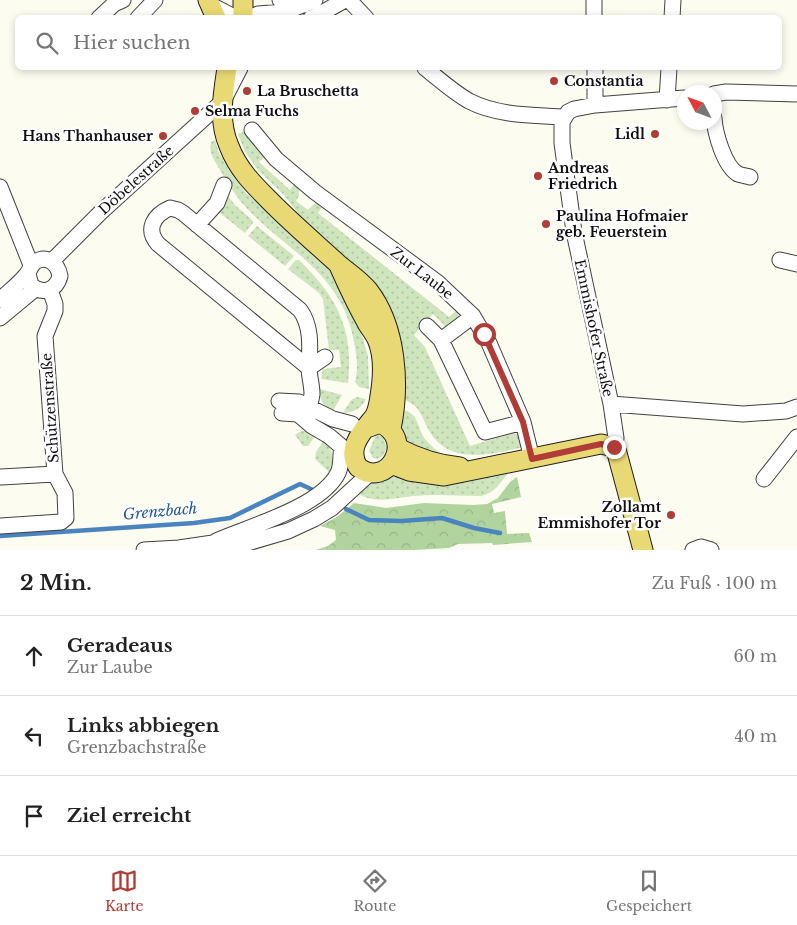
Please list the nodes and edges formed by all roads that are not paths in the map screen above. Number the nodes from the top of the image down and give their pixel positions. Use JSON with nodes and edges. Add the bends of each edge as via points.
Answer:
{"nodes":[{"id":1,"x":123,"y":0,"type":"edge"},
{"id":2,"x":154,"y":0,"type":"edge"},
{"id":3,"x":243,"y":0,"type":"edge"},
{"id":4,"x":280,"y":0,"type":"edge"},
{"id":5,"x":345,"y":0,"type":"edge"},
{"id":6,"x":349,"y":0,"type":"edge"},
{"id":7,"x":594,"y":0,"type":"edge"},
{"id":8,"x":673,"y":0,"type":"edge"},
{"id":9,"x":212,"y":8,"type":"edge"},
{"id":10,"x":310,"y":8,"type":"edge"},
{"id":11,"x":102,"y":15,"type":"edge"},
{"id":12,"x":141,"y":15,"type":"edge"},
{"id":13,"x":229,"y":15,"type":"edge"},
{"id":14,"x":243,"y":15,"type":"edge"},
{"id":15,"x":256,"y":15,"type":"edge"},
{"id":16,"x":364,"y":15,"type":"edge"},
{"id":17,"x":594,"y":15,"type":"edge"},
{"id":18,"x":672,"y":15,"type":"edge"},
{"id":19,"x":226,"y":70,"type":"edge"},
{"id":20,"x":233,"y":70,"type":"edge"},
{"id":21,"x":239,"y":70,"type":"edge"},
{"id":22,"x":428,"y":70,"type":"edge"},
{"id":23,"x":595,"y":70,"type":"edge"},
{"id":24,"x":669,"y":70,"type":"edge"},
{"id":25,"x":722,"y":93,"type":"edge"},
{"id":26,"x":797,"y":94,"type":"edge"},
{"id":27,"x":677,"y":99,"type":"edge"},
{"id":28,"x":667,"y":100,"type":"junction"},
{"id":29,"x":222,"y":101,"type":"junction"},
{"id":30,"x":595,"y":105,"type":"junction"},
{"id":31,"x":564,"y":117,"type":"junction"},
{"id":32,"x":252,"y":130,"type":"dead end"},
{"id":33,"x":716,"y":130,"type":"edge"},
{"id":34,"x":750,"y":177,"type":"dead end"},
{"id":35,"x":224,"y":185,"type":"dead end"},
{"id":36,"x":0,"y":187,"type":"edge"},
{"id":37,"x":197,"y":225,"type":"junction"},
{"id":38,"x":780,"y":260,"type":"dead end"},
{"id":39,"x":52,"y":261,"type":"junction"},
{"id":40,"x":338,"y":263,"type":"junction"},
{"id":41,"x":797,"y":264,"type":"edge"},
{"id":42,"x":30,"y":269,"type":"junction"},
{"id":43,"x":42,"y":289,"type":"junction"},
{"id":44,"x":0,"y":300,"type":"edge"},
{"id":45,"x":473,"y":316,"type":"junction"},
{"id":46,"x":0,"y":318,"type":"edge"},
{"id":47,"x":427,"y":326,"type":"dead end"},
{"id":48,"x":441,"y":340,"type":"junction"},
{"id":49,"x":325,"y":357,"type":"dead end"},
{"id":50,"x":309,"y":368,"type":"junction"},
{"id":51,"x":611,"y":404,"type":"junction"},
{"id":52,"x":281,"y":407,"type":"dead end"},
{"id":53,"x":795,"y":411,"type":"edge"},
{"id":54,"x":307,"y":413,"type":"junction"},
{"id":55,"x":523,"y":422,"type":"junction"},
{"id":56,"x":358,"y":426,"type":"junction"},
{"id":57,"x":391,"y":429,"type":"junction"},
{"id":58,"x":797,"y":437,"type":"edge"},
{"id":59,"x":614,"y":447,"type":"junction"},
{"id":60,"x":348,"y":450,"type":"junction"},
{"id":61,"x":395,"y":456,"type":"junction"},
{"id":62,"x":532,"y":459,"type":"junction"},
{"id":63,"x":54,"y":474,"type":"junction"},
{"id":64,"x":369,"y":474,"type":"junction"},
{"id":65,"x":1,"y":478,"type":"dead end"},
{"id":66,"x":764,"y":479,"type":"dead end"},
{"id":67,"x":0,"y":526,"type":"edge"},
{"id":68,"x":212,"y":543,"type":"junction"},
{"id":69,"x":641,"y":544,"type":"edge"},
{"id":70,"x":144,"y":550,"type":"edge"},
{"id":71,"x":693,"y":550,"type":"edge"},
{"id":72,"x":711,"y":550,"type":"edge"}],
"edges":[{"from":1,"to":11,"type":"street"},
{"from":2,"to":12,"type":"street"},
{"from":3,"to":14,"type":"main road"},
{"from":4,"to":10,"type":"street"},
{"from":5,"to":10,"type":"street","via":[[320,14]]},
{"from":6,"to":16,"type":"street"},
{"from":7,"to":17,"type":"street"},
{"from":8,"to":18,"type":"street"},
{"from":9,"to":13,"type":"street"},
{"from":10,"to":15,"type":"street"},
{"from":19,"to":29,"type":"main road"},
{"from":20,"to":29,"type":"main road","name":"Döbelestraße"},
{"from":21,"to":29,"type":"street","name":"Döbelestraße"},
{"from":22,"to":31,"type":"street","via":[[468,100],[486,108],[506,113]]},
{"from":23,"to":30,"type":"street"},
{"from":24,"to":28,"type":"street"},
{"from":25,"to":26,"type":"street"},
{"from":27,"to":28,"type":"street"},
{"from":28,"to":30,"type":"street"},
{"from":29,"to":39,"type":"street","name":"Döbelestraße"},
{"from":29,"to":40,"type":"main road","via":[[226,138],[241,170]]},
{"from":30,"to":31,"type":"street","via":[[574,109]]},
{"from":31,"to":51,"type":"street","name":"Emmishofer Straße","via":[[561,128],[574,232]]},
{"from":32,"to":45,"type":"street","name":"Zur Laube","via":[[276,159],[315,192],[437,282]]},
{"from":33,"to":34,"type":"street","via":[[729,166]]},
{"from":35,"to":37,"type":"street","via":[[217,203]]},
{"from":36,"to":42,"type":"street"},
{"from":37,"to":50,"type":"street","via":[[300,310],[306,320],[311,354]]},
{"from":37,"to":50,"type":"street","via":[[178,210],[170,208],[153,220],[152,232],[158,244]]},
{"from":38,"to":41,"type":"street"},
{"from":39,"to":42,"type":"street","via":[[41,259]]},
{"from":39,"to":43,"type":"street","via":[[60,276],[58,282]]},
{"from":40,"to":56,"type":"main road","via":[[377,339],[381,361],[377,412]]},
{"from":40,"to":57,"type":"main road","via":[[369,292],[393,345],[396,374]]},
{"from":42,"to":43,"type":"street","via":[[31,285]]},
{"from":42,"to":44,"type":"street"},
{"from":43,"to":46,"type":"street"},
{"from":43,"to":63,"type":"street","name":"Schützenstraße","via":[[55,304],[45,336]]},
{"from":45,"to":48,"type":"street"},
{"from":45,"to":55,"type":"street","name":"Zur Laube","via":[[489,343]]},
{"from":47,"to":48,"type":"street"},
{"from":48,"to":55,"type":"street","via":[[486,432]]},
{"from":49,"to":50,"type":"street"},
{"from":50,"to":54,"type":"street","via":[[312,395]]},
{"from":51,"to":53,"type":"street","via":[[743,414]]},
{"from":51,"to":59,"type":"street","name":"Emmishofer Straße","via":[[616,438]]},
{"from":52,"to":54,"type":"street","via":[[299,402]]},
{"from":54,"to":56,"type":"street"},
{"from":54,"to":60,"type":"street"},
{"from":55,"to":62,"type":"street","name":"Zur Laube"},
{"from":56,"to":57,"type":"main road","via":[[380,423]]},
{"from":56,"to":60,"type":"main road","via":[[357,440]]},
{"from":57,"to":61,"type":"main road","via":[[396,440]]},
{"from":58,"to":66,"type":"street"},
{"from":59,"to":62,"type":"main road","via":[[601,444]]},
{"from":59,"to":69,"type":"main road","name":"Emmishofer Straße"},
{"from":60,"to":64,"type":"main road","via":[[358,468]]},
{"from":60,"to":68,"type":"street","via":[[340,455],[338,474],[312,499],[277,518]]},
{"from":61,"to":62,"type":"main road","via":[[409,471],[437,476]]},
{"from":61,"to":64,"type":"main road","via":[[383,471]]},
{"from":63,"to":65,"type":"street"},
{"from":63,"to":67,"type":"street","name":"Schützenstraße","via":[[65,494],[66,518],[61,522]]},
{"from":64,"to":68,"type":"street","via":[[332,508],[288,531],[244,544]]},
{"from":68,"to":70,"type":"street"},
{"from":71,"to":72,"type":"street","via":[[701,547]]}]}
